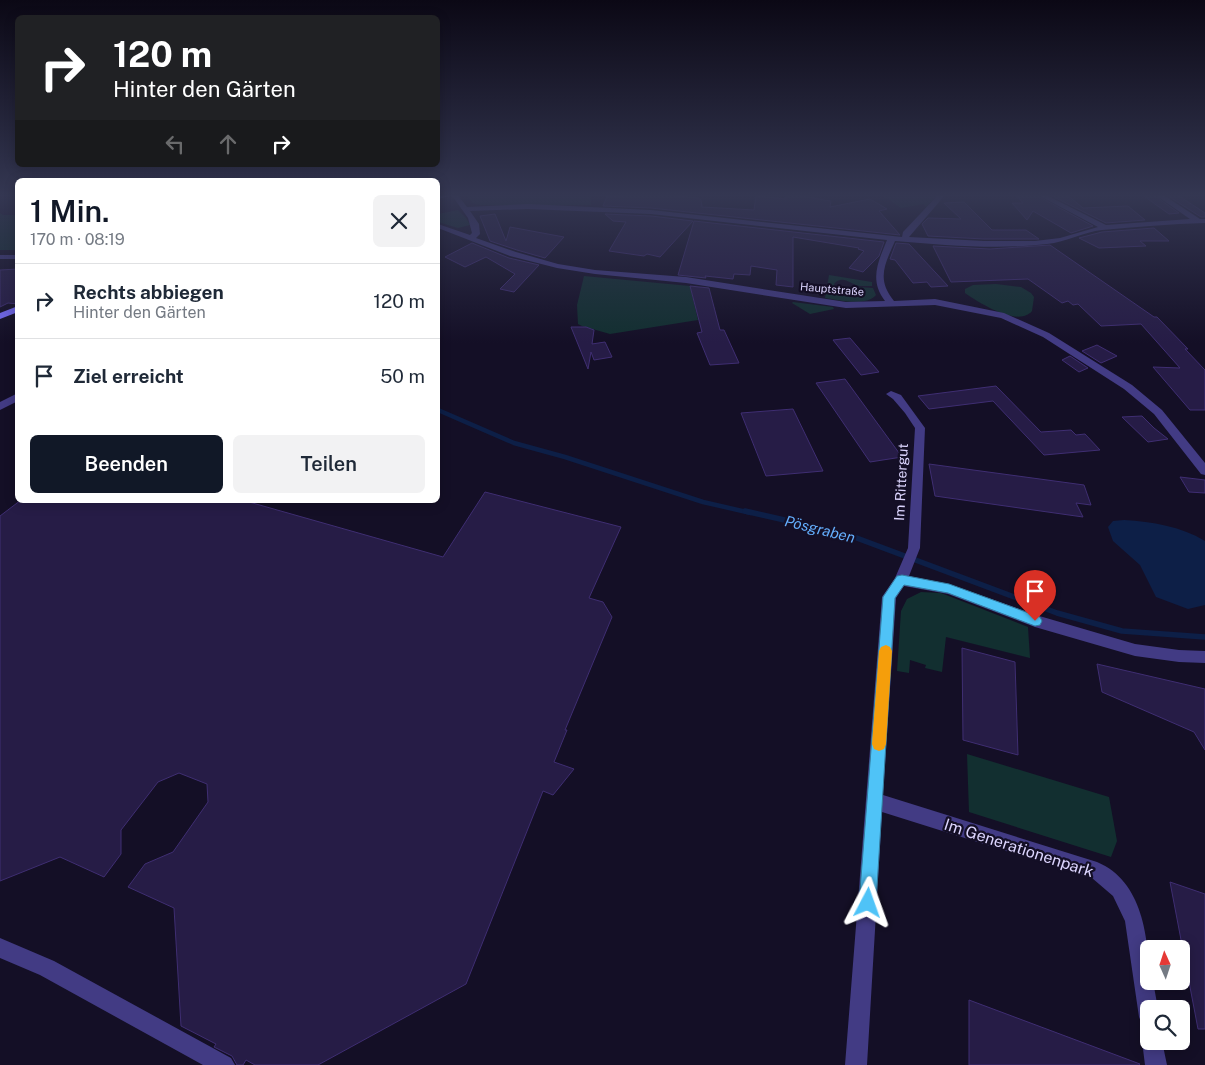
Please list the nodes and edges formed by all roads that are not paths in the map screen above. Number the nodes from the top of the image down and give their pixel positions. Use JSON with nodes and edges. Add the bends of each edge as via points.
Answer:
{"nodes":[{"id":1,"x":487,"y":244,"type":"edge"},
{"id":2,"x":890,"y":244,"type":"edge"},
{"id":3,"x":0,"y":257,"type":"edge"},
{"id":4,"x":15,"y":257,"type":"edge"},
{"id":5,"x":891,"y":303,"type":"junction"},
{"id":6,"x":15,"y":310,"type":"edge"},
{"id":7,"x":0,"y":316,"type":"edge"},
{"id":8,"x":891,"y":394,"type":"dead end"},
{"id":9,"x":15,"y":398,"type":"edge"},
{"id":10,"x":0,"y":407,"type":"edge"},
{"id":11,"x":1205,"y":471,"type":"edge"},
{"id":12,"x":902,"y":580,"type":"junction"},
{"id":13,"x":1205,"y":657,"type":"edge"},
{"id":14,"x":875,"y":801,"type":"junction"},
{"id":15,"x":0,"y":948,"type":"edge"},
{"id":16,"x":1146,"y":1000,"type":"edge"},
{"id":17,"x":1154,"y":1050,"type":"edge"},
{"id":18,"x":224,"y":1065,"type":"edge"},
{"id":19,"x":856,"y":1065,"type":"edge"},
{"id":20,"x":1156,"y":1065,"type":"edge"}],
"edges":[{"from":1,"to":5,"type":"street","name":"Hauptstraße","via":[[541,263],[595,272],[686,280],[846,305]]},
{"from":2,"to":5,"type":"street","via":[[878,278]]},
{"from":3,"to":4,"type":"street"},
{"from":5,"to":11,"type":"street","name":"Hauptstraße","via":[[924,301],[957,305],[1004,316],[1038,331],[1128,387],[1158,412]]},
{"from":6,"to":7,"type":"street"},
{"from":8,"to":12,"type":"street","name":"Im Rittergut","via":[[898,397],[920,428],[911,558]]},
{"from":9,"to":10,"type":"street"},
{"from":12,"to":13,"type":"street","via":[[949,588],[1035,621],[1136,650]]},
{"from":12,"to":14,"type":"street","name":"Im Rittergut","via":[[889,597]]},
{"from":14,"to":16,"type":"street","name":"Im Generationenpark","via":[[1097,871],[1119,890],[1134,920]]},
{"from":14,"to":19,"type":"street","name":"Im Rittergut"},
{"from":15,"to":18,"type":"street","via":[[47,968]]},
{"from":17,"to":20,"type":"street"}]}
